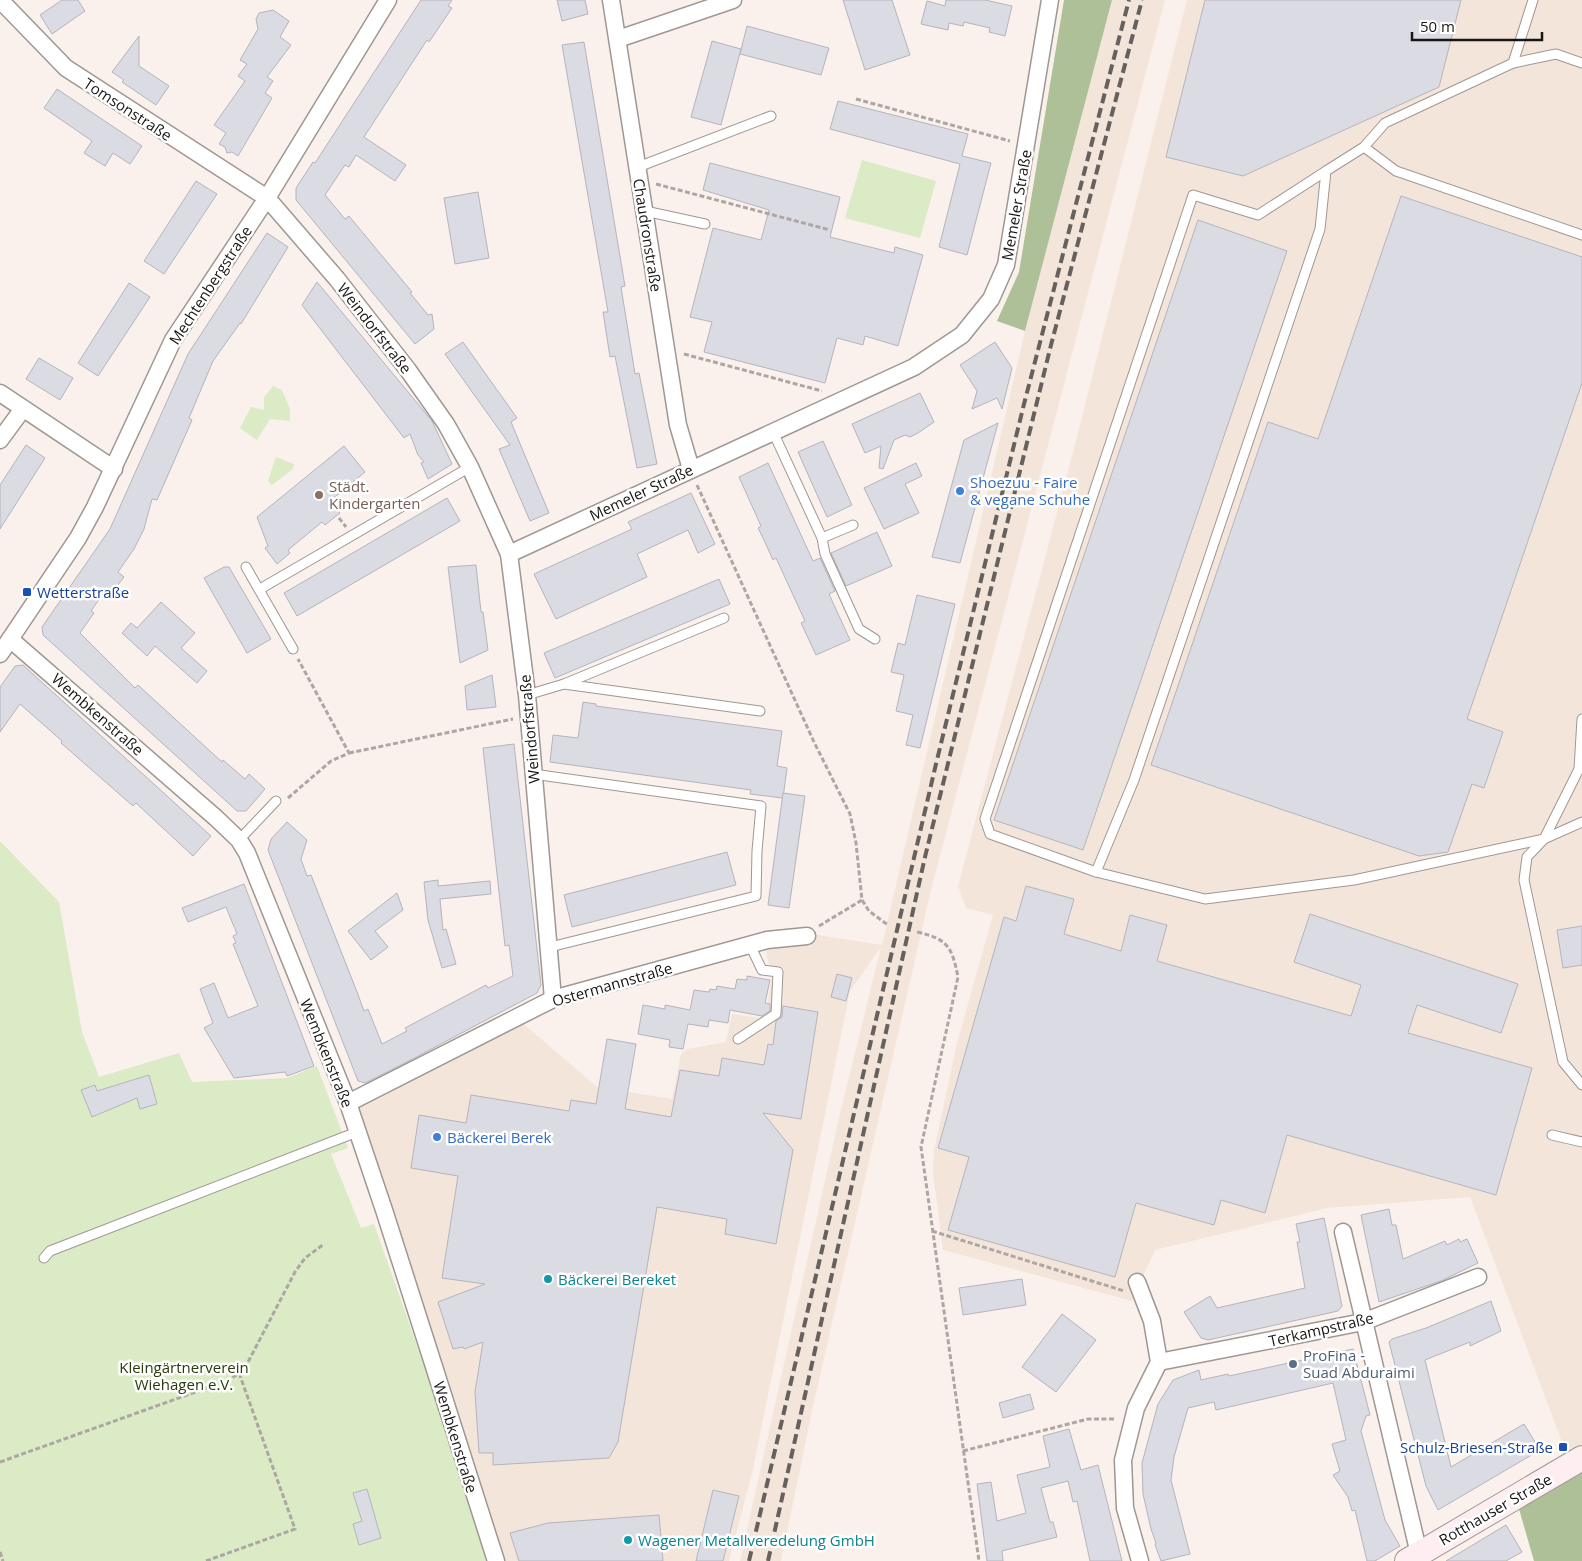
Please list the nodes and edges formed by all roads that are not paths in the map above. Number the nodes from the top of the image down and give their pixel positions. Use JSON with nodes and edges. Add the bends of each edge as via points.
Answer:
{"nodes":[{"id":1,"x":388,"y":0,"type":"edge"},
{"id":2,"x":611,"y":0,"type":"edge"},
{"id":3,"x":733,"y":0,"type":"edge"},
{"id":4,"x":1050,"y":0,"type":"edge"},
{"id":5,"x":1533,"y":0,"type":"edge"},
{"id":6,"x":3,"y":2,"type":"edge"},
{"id":7,"x":618,"y":39,"type":"junction"},
{"id":8,"x":1513,"y":63,"type":"junction"},
{"id":9,"x":1582,"y":63,"type":"edge"},
{"id":10,"x":771,"y":116,"type":"dead end"},
{"id":11,"x":1364,"y":147,"type":"junction"},
{"id":12,"x":1326,"y":171,"type":"junction"},
{"id":13,"x":639,"y":174,"type":"junction"},
{"id":14,"x":267,"y":198,"type":"junction"},
{"id":15,"x":645,"y":211,"type":"junction"},
{"id":16,"x":705,"y":224,"type":"dead end"},
{"id":17,"x":1582,"y":235,"type":"edge"},
{"id":18,"x":0,"y":393,"type":"edge"},
{"id":19,"x":22,"y":410,"type":"junction"},
{"id":20,"x":774,"y":434,"type":"junction"},
{"id":21,"x":0,"y":440,"type":"edge"},
{"id":22,"x":470,"y":467,"type":"junction"},
{"id":23,"x":114,"y":469,"type":"junction"},
{"id":24,"x":691,"y":469,"type":"junction"},
{"id":25,"x":853,"y":525,"type":"dead end"},
{"id":26,"x":822,"y":538,"type":"junction"},
{"id":27,"x":510,"y":554,"type":"junction"},
{"id":28,"x":246,"y":567,"type":"dead end"},
{"id":29,"x":260,"y":590,"type":"junction"},
{"id":30,"x":724,"y":618,"type":"dead end"},
{"id":31,"x":10,"y":639,"type":"junction"},
{"id":32,"x":876,"y":639,"type":"dead end"},
{"id":33,"x":293,"y":649,"type":"road end"},
{"id":34,"x":0,"y":654,"type":"edge"},
{"id":35,"x":564,"y":684,"type":"junction"},
{"id":36,"x":527,"y":696,"type":"junction"},
{"id":37,"x":760,"y":711,"type":"dead end"},
{"id":38,"x":1582,"y":719,"type":"edge"},
{"id":39,"x":1581,"y":770,"type":"edge"},
{"id":40,"x":533,"y":774,"type":"junction"},
{"id":41,"x":276,"y":801,"type":"road end"},
{"id":42,"x":1582,"y":822,"type":"edge"},
{"id":43,"x":1544,"y":839,"type":"junction"},
{"id":44,"x":239,"y":840,"type":"junction"},
{"id":45,"x":1096,"y":872,"type":"junction"},
{"id":46,"x":807,"y":936,"type":"road end"},
{"id":47,"x":750,"y":945,"type":"junction"},
{"id":48,"x":550,"y":947,"type":"junction"},
{"id":49,"x":553,"y":999,"type":"junction"},
{"id":50,"x":738,"y":1039,"type":"dead end"},
{"id":51,"x":1582,"y":1085,"type":"edge"},
{"id":52,"x":348,"y":1103,"type":"junction"},
{"id":53,"x":357,"y":1132,"type":"junction"},
{"id":54,"x":1552,"y":1135,"type":"dead end"},
{"id":55,"x":1582,"y":1142,"type":"edge"},
{"id":56,"x":1343,"y":1232,"type":"dead end"},
{"id":57,"x":44,"y":1258,"type":"dead end"},
{"id":58,"x":1478,"y":1277,"type":"dead end"},
{"id":59,"x":1140,"y":1290,"type":"road end"},
{"id":60,"x":1363,"y":1322,"type":"junction"},
{"id":61,"x":1159,"y":1362,"type":"junction"},
{"id":62,"x":1582,"y":1458,"type":"edge"},
{"id":63,"x":1413,"y":1558,"type":"edge"},
{"id":64,"x":496,"y":1561,"type":"edge"},
{"id":65,"x":1140,"y":1561,"type":"edge"}],
"edges":[{"from":1,"to":14,"type":"street","name":"Mechtenbergstraße"},
{"from":2,"to":7,"type":"street","name":"Chaudronstraße"},
{"from":3,"to":7,"type":"street"},
{"from":4,"to":20,"type":"street","name":"Memeler Straße","via":[[1006,265],[992,299],[962,335],[914,368]]},
{"from":5,"to":8,"type":"lane"},
{"from":6,"to":14,"type":"street","name":"Tomsonstraße","via":[[66,68]]},
{"from":7,"to":13,"type":"street","name":"Chaudronstraße"},
{"from":8,"to":9,"type":"lane","via":[[1556,54]]},
{"from":8,"to":11,"type":"lane","via":[[1385,123]]},
{"from":10,"to":13,"type":"lane"},
{"from":11,"to":12,"type":"lane"},
{"from":11,"to":17,"type":"lane","via":[[1396,171]]},
{"from":12,"to":45,"type":"lane","via":[[1320,229],[1134,780]]},
{"from":12,"to":45,"type":"lane","via":[[1258,215],[1193,195],[985,819],[990,834]]},
{"from":13,"to":15,"type":"street","name":"Chaudronstraße"},
{"from":14,"to":22,"type":"street","name":"Weindorfstraße","via":[[338,279],[408,370],[446,424]]},
{"from":14,"to":23,"type":"street","name":"Mechtenbergstraße","via":[[173,340]]},
{"from":15,"to":16,"type":"lane"},
{"from":15,"to":24,"type":"street","name":"Chaudronstraße","via":[[678,425]]},
{"from":18,"to":19,"type":"street"},
{"from":19,"to":21,"type":"street"},
{"from":19,"to":23,"type":"street"},
{"from":20,"to":24,"type":"street","name":"Memeler Straße"},
{"from":20,"to":26,"type":"lane"},
{"from":22,"to":27,"type":"street","name":"Weindorfstraße"},
{"from":22,"to":29,"type":"lane"},
{"from":23,"to":31,"type":"street","name":"Mechtenbergstraße","via":[[78,538]]},
{"from":24,"to":27,"type":"street","name":"Memeler Straße"},
{"from":25,"to":26,"type":"lane"},
{"from":26,"to":32,"type":"lane","via":[[825,554],[859,629]]},
{"from":27,"to":36,"type":"street","name":"Weindorfstraße"},
{"from":28,"to":29,"type":"lane"},
{"from":29,"to":33,"type":"lane"},
{"from":30,"to":35,"type":"lane"},
{"from":31,"to":34,"type":"street","name":"Mechtenbergstraße"},
{"from":31,"to":44,"type":"street","name":"Wembkenstraße"},
{"from":35,"to":36,"type":"lane"},
{"from":35,"to":37,"type":"lane"},
{"from":36,"to":40,"type":"street","name":"Weindorfstraße"},
{"from":38,"to":39,"type":"lane"},
{"from":39,"to":43,"type":"lane"},
{"from":40,"to":48,"type":"street","name":"Weindorfstraße"},
{"from":40,"to":48,"type":"lane","via":[[762,806],[756,896]]},
{"from":41,"to":44,"type":"lane"},
{"from":42,"to":43,"type":"lane"},
{"from":43,"to":45,"type":"lane","via":[[1354,880],[1205,899]]},
{"from":43,"to":51,"type":"lane","via":[[1527,857],[1524,880],[1563,1062]]},
{"from":44,"to":52,"type":"street","name":"Wembkenstraße"},
{"from":46,"to":47,"type":"street","name":"Ostermannstraße"},
{"from":47,"to":49,"type":"street","name":"Ostermannstraße"},
{"from":47,"to":50,"type":"lane","via":[[762,970],[778,972],[776,1014]]},
{"from":48,"to":49,"type":"street","name":"Weindorfstraße"},
{"from":49,"to":52,"type":"street","name":"Ostermannstraße"},
{"from":52,"to":53,"type":"street","name":"Wembkenstraße"},
{"from":53,"to":57,"type":"lane","via":[[50,1251]]},
{"from":53,"to":64,"type":"street","name":"Wembkenstraße","via":[[386,1213]]},
{"from":54,"to":55,"type":"lane"},
{"from":56,"to":60,"type":"street"},
{"from":58,"to":60,"type":"street","name":"Terkampstraße"},
{"from":59,"to":61,"type":"street","via":[[1152,1321]]},
{"from":60,"to":61,"type":"street","name":"Terkampstraße"},
{"from":60,"to":63,"type":"street"},
{"from":61,"to":65,"type":"street","via":[[1136,1408],[1123,1460],[1125,1508]]},
{"from":62,"to":63,"type":"main road","name":"Rotthauser Straße"}]}
